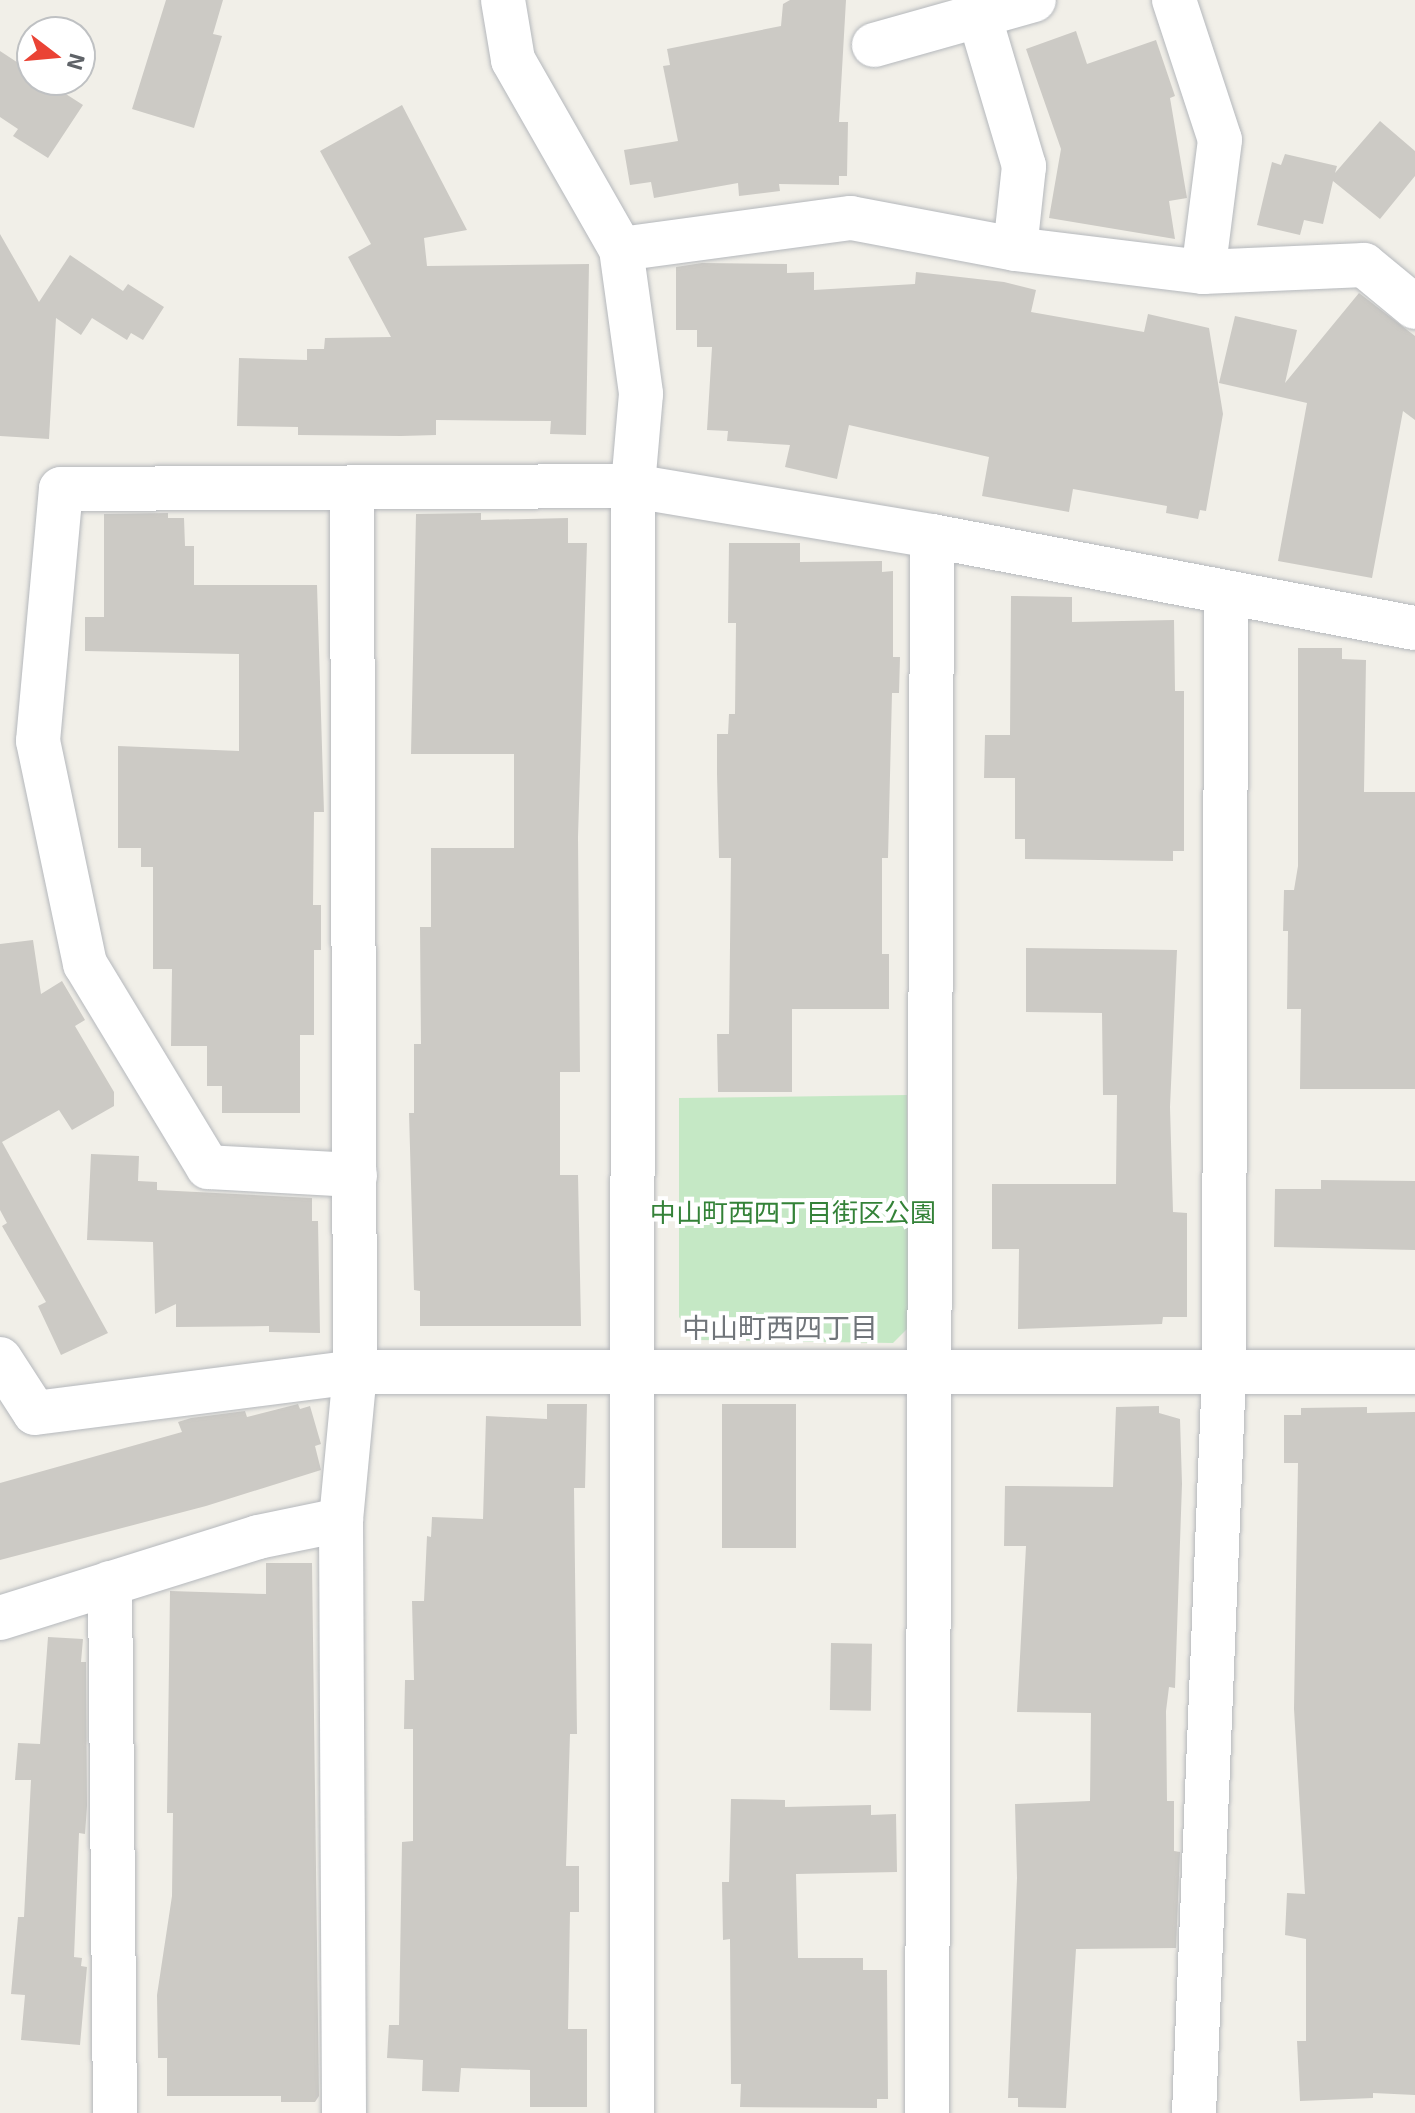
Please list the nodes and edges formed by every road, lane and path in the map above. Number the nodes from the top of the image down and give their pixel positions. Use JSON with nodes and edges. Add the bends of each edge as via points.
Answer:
{"nodes":[{"id":1,"x":503,"y":0,"type":"edge"},
{"id":2,"x":1034,"y":0,"type":"edge"},
{"id":3,"x":1174,"y":0,"type":"edge"},
{"id":4,"x":979,"y":15,"type":"junction"},
{"id":5,"x":874,"y":45,"type":"dead end"},
{"id":6,"x":621,"y":249,"type":"junction"},
{"id":7,"x":1015,"y":249,"type":"junction"},
{"id":8,"x":1203,"y":272,"type":"junction"},
{"id":9,"x":1415,"y":307,"type":"edge"},
{"id":10,"x":633,"y":486,"type":"junction"},
{"id":11,"x":352,"y":491,"type":"junction"},
{"id":12,"x":932,"y":536,"type":"junction"},
{"id":13,"x":1226,"y":594,"type":"junction"},
{"id":14,"x":1415,"y":628,"type":"edge"},
{"id":15,"x":355,"y":1175,"type":"junction"},
{"id":16,"x":0,"y":1359,"type":"edge"},
{"id":17,"x":355,"y":1372,"type":"junction"},
{"id":18,"x":633,"y":1372,"type":"junction"},
{"id":19,"x":1224,"y":1372,"type":"junction"},
{"id":20,"x":1415,"y":1372,"type":"edge"},
{"id":21,"x":933,"y":1373,"type":"junction"},
{"id":22,"x":341,"y":1520,"type":"junction"},
{"id":23,"x":110,"y":1583,"type":"junction"},
{"id":24,"x":0,"y":1618,"type":"edge"},
{"id":25,"x":115,"y":2113,"type":"edge"},
{"id":26,"x":344,"y":2113,"type":"edge"},
{"id":27,"x":632,"y":2113,"type":"edge"},
{"id":28,"x":927,"y":2113,"type":"edge"},
{"id":29,"x":1194,"y":2113,"type":"edge"}],
"edges":[{"from":1,"to":6,"type":"street","via":[[513,60]]},
{"from":2,"to":4,"type":"street"},
{"from":3,"to":8,"type":"street","via":[[1220,140]]},
{"from":4,"to":5,"type":"street"},
{"from":4,"to":7,"type":"street","via":[[1024,166]]},
{"from":6,"to":7,"type":"street","via":[[851,218]]},
{"from":6,"to":10,"type":"street","via":[[641,394]]},
{"from":7,"to":8,"type":"street"},
{"from":8,"to":9,"type":"street","via":[[1364,265]]},
{"from":10,"to":11,"type":"street"},
{"from":10,"to":12,"type":"street"},
{"from":10,"to":18,"type":"street"},
{"from":11,"to":15,"type":"street"},
{"from":11,"to":15,"type":"street","via":[[61,489],[38,741],[85,964],[208,1167]]},
{"from":12,"to":13,"type":"street"},
{"from":12,"to":21,"type":"street"},
{"from":13,"to":14,"type":"street"},
{"from":13,"to":19,"type":"street"},
{"from":15,"to":17,"type":"street"},
{"from":16,"to":17,"type":"street","via":[[35,1413]]},
{"from":17,"to":18,"type":"street"},
{"from":17,"to":22,"type":"street"},
{"from":18,"to":21,"type":"street"},
{"from":18,"to":27,"type":"street"},
{"from":19,"to":20,"type":"street"},
{"from":19,"to":21,"type":"street"},
{"from":19,"to":29,"type":"street"},
{"from":21,"to":28,"type":"street"},
{"from":22,"to":23,"type":"street","via":[[258,1537]]},
{"from":22,"to":26,"type":"street"},
{"from":23,"to":24,"type":"street"},
{"from":23,"to":25,"type":"street"}]}
